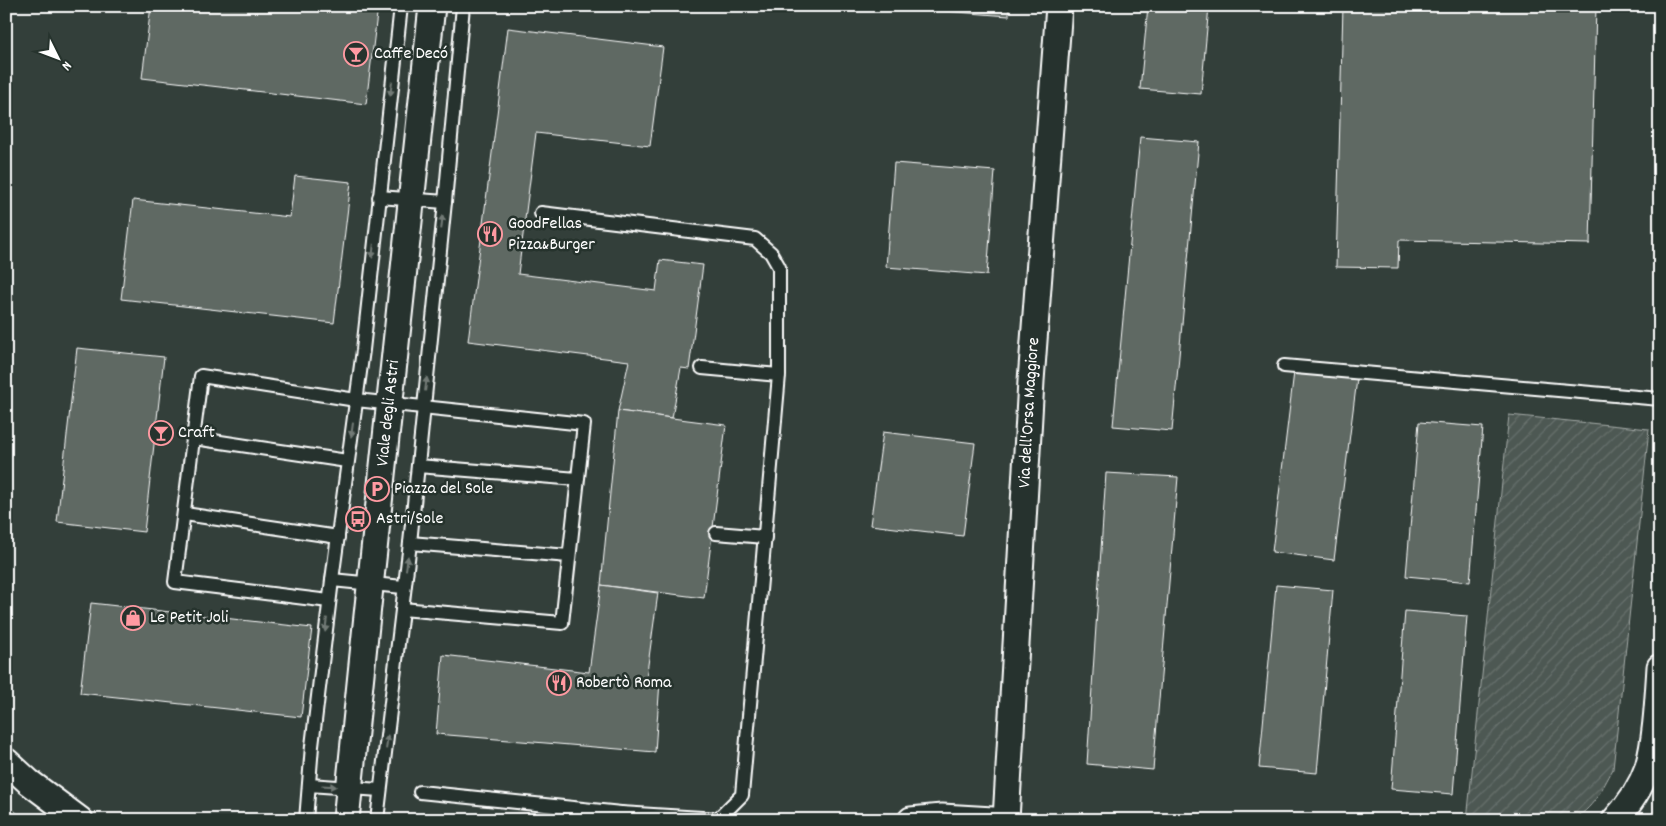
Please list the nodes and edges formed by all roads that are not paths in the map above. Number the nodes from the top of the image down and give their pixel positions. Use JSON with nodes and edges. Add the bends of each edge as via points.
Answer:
{"nodes":[{"id":1,"x":401,"y":6,"type":"edge"},
{"id":2,"x":432,"y":6,"type":"edge"},
{"id":3,"x":462,"y":6,"type":"edge"},
{"id":4,"x":1059,"y":6,"type":"edge"},
{"id":5,"x":379,"y":196,"type":"junction"},
{"id":6,"x":412,"y":199,"type":"junction"},
{"id":7,"x":444,"y":202,"type":"junction"},
{"id":8,"x":542,"y":213,"type":"dead end"},
{"id":9,"x":1284,"y":366,"type":"dead end"},
{"id":10,"x":702,"y":368,"type":"dead end"},
{"id":11,"x":779,"y":374,"type":"junction"},
{"id":12,"x":1660,"y":399,"type":"edge"},
{"id":13,"x":356,"y":400,"type":"junction"},
{"id":14,"x":389,"y":404,"type":"junction"},
{"id":15,"x":423,"y":407,"type":"junction"},
{"id":16,"x":194,"y":438,"type":"junction"},
{"id":17,"x":347,"y":461,"type":"junction"},
{"id":18,"x":418,"y":466,"type":"junction"},
{"id":19,"x":578,"y":479,"type":"junction"},
{"id":20,"x":185,"y":514,"type":"junction"},
{"id":21,"x":716,"y":534,"type":"dead end"},
{"id":22,"x":338,"y":537,"type":"junction"},
{"id":23,"x":765,"y":537,"type":"junction"},
{"id":24,"x":410,"y":543,"type":"junction"},
{"id":25,"x":569,"y":556,"type":"junction"},
{"id":26,"x":332,"y":580,"type":"junction"},
{"id":27,"x":370,"y":585,"type":"junction"},
{"id":28,"x":403,"y":587,"type":"junction"},
{"id":29,"x":329,"y":602,"type":"junction"},
{"id":30,"x":402,"y":609,"type":"junction"},
{"id":31,"x":1660,"y":667,"type":"edge"},
{"id":32,"x":6,"y":761,"type":"edge"},
{"id":33,"x":308,"y":784,"type":"junction"},
{"id":34,"x":350,"y":787,"type":"junction"},
{"id":35,"x":380,"y":790,"type":"junction"},
{"id":36,"x":420,"y":792,"type":"dead end"},
{"id":37,"x":621,"y":816,"type":"edge"},
{"id":38,"x":80,"y":820,"type":"edge"},
{"id":39,"x":306,"y":820,"type":"edge"},
{"id":40,"x":346,"y":820,"type":"edge"},
{"id":41,"x":377,"y":820,"type":"edge"},
{"id":42,"x":911,"y":820,"type":"edge"},
{"id":43,"x":993,"y":820,"type":"edge"},
{"id":44,"x":1006,"y":820,"type":"edge"},
{"id":45,"x":1615,"y":820,"type":"edge"}],
"edges":[{"from":1,"to":5,"type":"lane","one_way":true},
{"from":2,"to":6,"type":"street","name":"Viale degli Astri"},
{"from":3,"to":7,"type":"lane"},
{"from":4,"to":44,"type":"street","name":"Via dell'Orsa Maggiore","via":[[1030,381]]},
{"from":5,"to":6,"type":"lane"},
{"from":5,"to":13,"type":"lane","one_way":true},
{"from":6,"to":7,"type":"lane"},
{"from":6,"to":14,"type":"street","name":"Viale degli Astri"},
{"from":15,"to":7,"type":"lane","one_way":true},
{"from":8,"to":11,"type":"lane","via":[[755,239],[771,253],[778,267]]},
{"from":9,"to":12,"type":"lane"},
{"from":10,"to":11,"type":"lane"},
{"from":11,"to":23,"type":"lane"},
{"from":13,"to":14,"type":"lane"},
{"from":13,"to":16,"type":"lane","via":[[201,376]]},
{"from":13,"to":17,"type":"lane","one_way":true},
{"from":14,"to":15,"type":"lane"},
{"from":14,"to":27,"type":"street","name":"Viale degli Astri"},
{"from":15,"to":18,"type":"lane"},
{"from":15,"to":19,"type":"lane","via":[[584,424]]},
{"from":16,"to":17,"type":"lane"},
{"from":16,"to":20,"type":"lane"},
{"from":17,"to":22,"type":"lane"},
{"from":18,"to":19,"type":"lane"},
{"from":18,"to":24,"type":"lane"},
{"from":19,"to":25,"type":"lane"},
{"from":20,"to":22,"type":"lane"},
{"from":20,"to":29,"type":"lane","via":[[175,582]]},
{"from":21,"to":23,"type":"lane"},
{"from":22,"to":26,"type":"lane"},
{"from":23,"to":37,"type":"lane","via":[[742,795],[718,819]]},
{"from":24,"to":25,"type":"lane"},
{"from":28,"to":24,"type":"lane","one_way":true},
{"from":25,"to":30,"type":"lane","via":[[562,624]]},
{"from":26,"to":27,"type":"lane"},
{"from":26,"to":29,"type":"lane"},
{"from":27,"to":28,"type":"lane"},
{"from":27,"to":34,"type":"street","name":"Viale degli Astri"},
{"from":28,"to":30,"type":"lane"},
{"from":29,"to":33,"type":"lane","one_way":true},
{"from":35,"to":30,"type":"lane","one_way":true},
{"from":31,"to":45,"type":"street","via":[[1648,767],[1636,793]]},
{"from":32,"to":38,"type":"street"},
{"from":33,"to":34,"type":"lane","one_way":true},
{"from":33,"to":39,"type":"lane"},
{"from":34,"to":35,"type":"lane"},
{"from":34,"to":40,"type":"street","name":"Viale degli Astri"},
{"from":35,"to":41,"type":"lane"},
{"from":36,"to":37,"type":"lane"},
{"from":42,"to":43,"type":"street","via":[[942,817]]}]}
